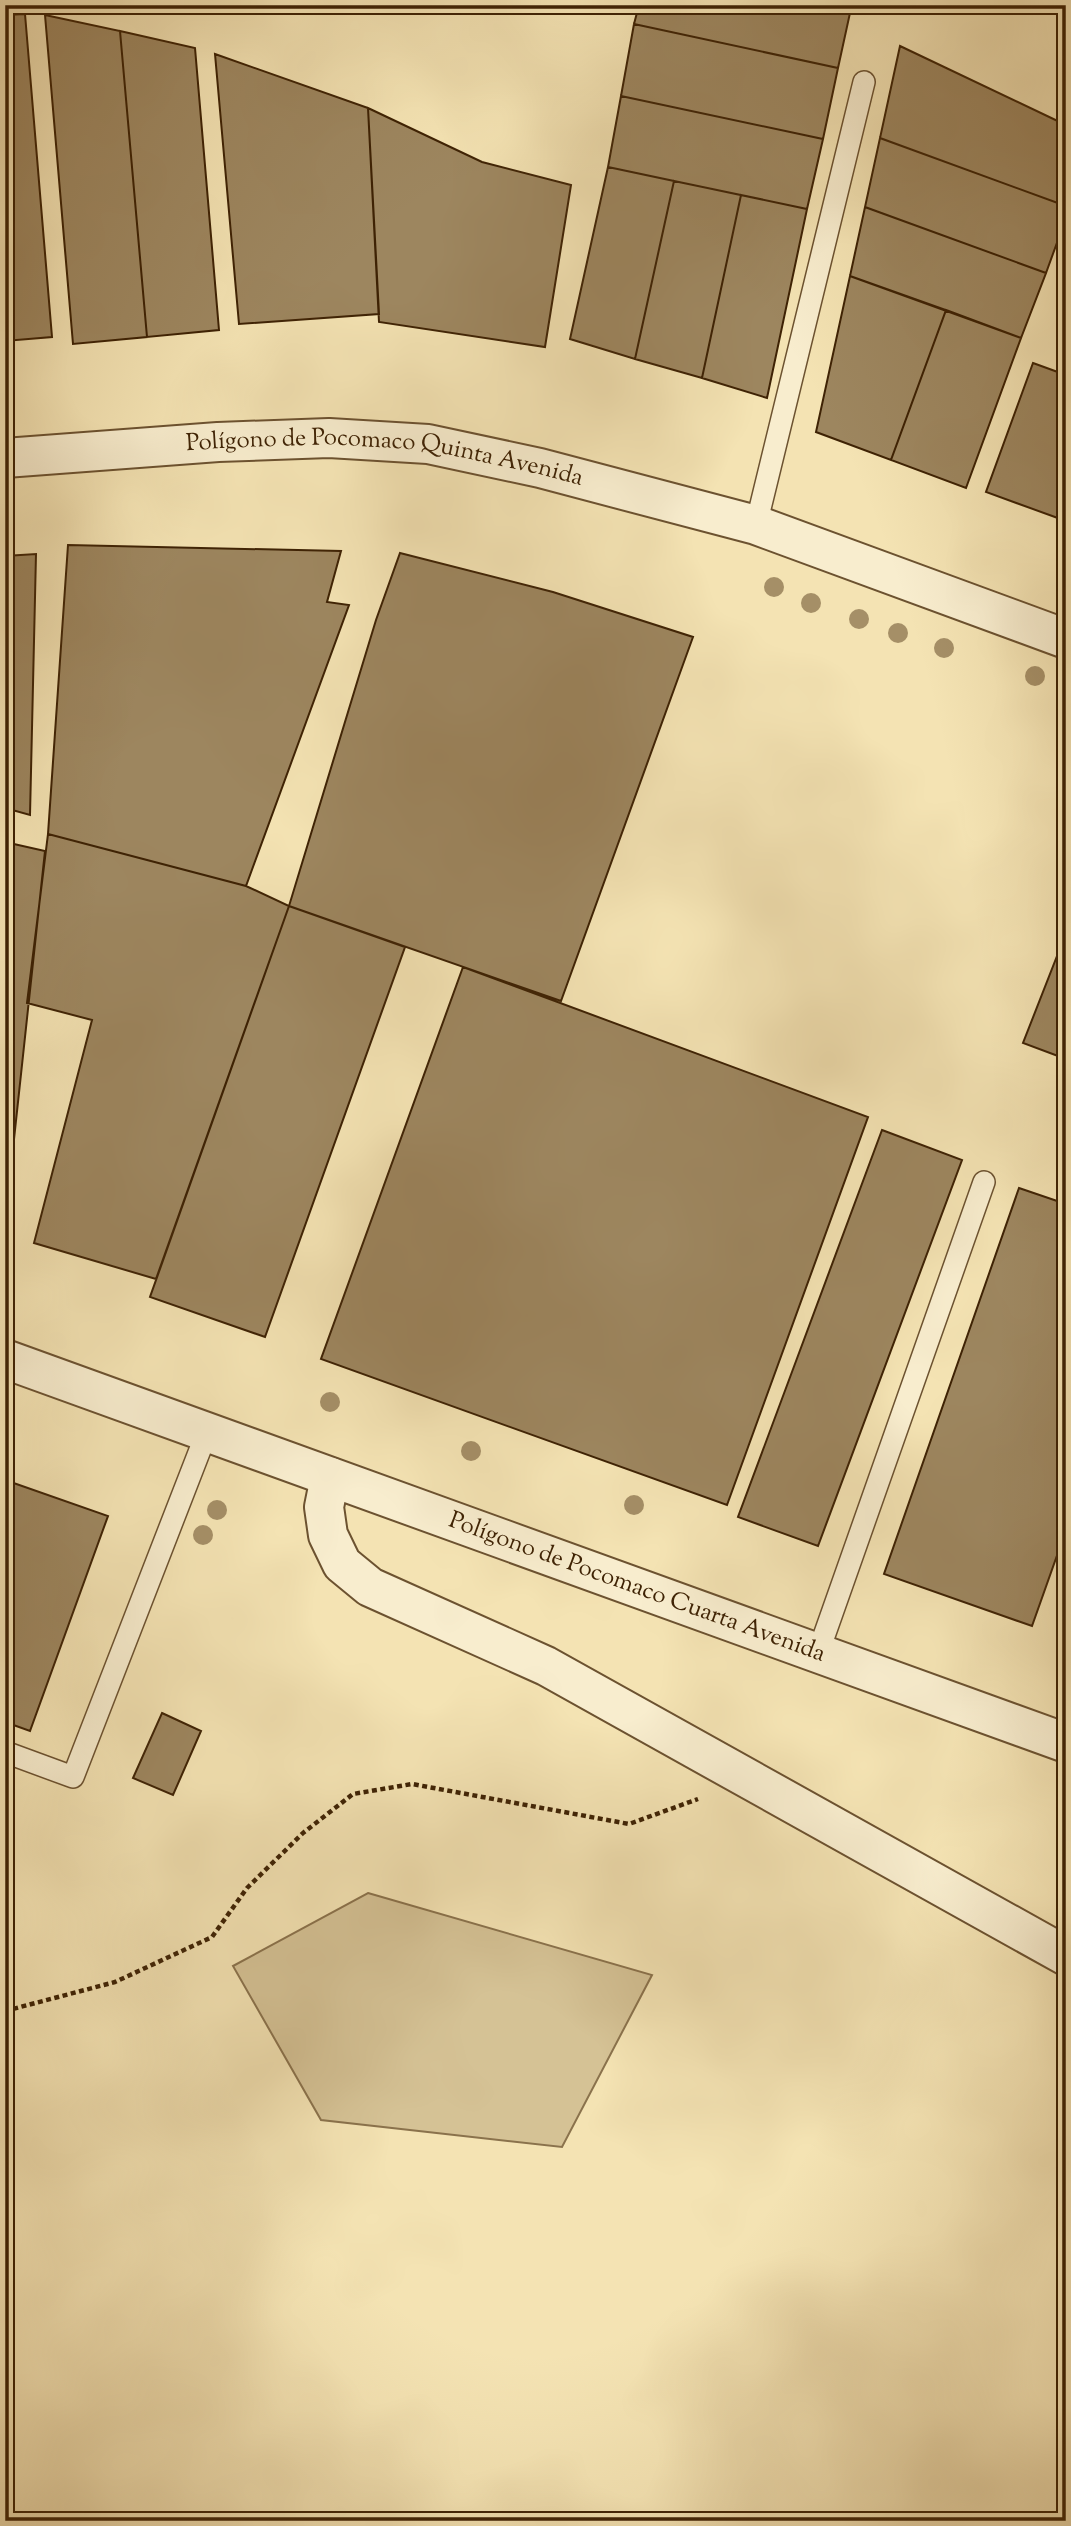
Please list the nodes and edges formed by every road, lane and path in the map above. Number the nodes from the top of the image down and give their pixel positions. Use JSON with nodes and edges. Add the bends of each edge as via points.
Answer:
{"nodes":[{"id":1,"x":864,"y":82,"type":"dead end"},
{"id":2,"x":5,"y":458,"type":"edge"},
{"id":3,"x":756,"y":525,"type":"junction"},
{"id":4,"x":1066,"y":639,"type":"edge"},
{"id":5,"x":984,"y":1182,"type":"dead end"},
{"id":6,"x":5,"y":1359,"type":"edge"},
{"id":7,"x":207,"y":1432,"type":"junction"},
{"id":8,"x":330,"y":1477,"type":"junction"},
{"id":9,"x":818,"y":1653,"type":"junction"},
{"id":10,"x":1066,"y":1743,"type":"edge"},
{"id":11,"x":5,"y":1752,"type":"edge"},
{"id":12,"x":736,"y":1773,"type":"junction"},
{"id":13,"x":1066,"y":1956,"type":"edge"},
{"id":14,"x":5,"y":2011,"type":"edge"}],
"edges":[{"from":1,"to":3,"type":"lane"},
{"from":2,"to":3,"type":"street","name":"Polígono de Pocomaco Quinta Avenida","via":[[329,438],[428,444],[540,468]]},
{"from":3,"to":4,"type":"street","name":"Polígono de Pocomaco Quinta Avenida"},
{"from":5,"to":9,"type":"lane"},
{"from":6,"to":7,"type":"street","name":"Polígono de Pocomaco Cuarta Avenida"},
{"from":7,"to":8,"type":"street","name":"Polígono de Pocomaco Cuarta Avenida"},
{"from":7,"to":11,"type":"lane","via":[[73,1777]]},
{"from":8,"to":9,"type":"street","name":"Polígono de Pocomaco Cuarta Avenida"},
{"from":8,"to":12,"type":"street","via":[[324,1507],[328,1535],[342,1564],[370,1587],[546,1665]]},
{"from":9,"to":10,"type":"street","name":"Polígono de Pocomaco Cuarta Avenida"},
{"from":12,"to":13,"type":"street"},
{"from":12,"to":14,"type":"path","via":[[710,1795],[629,1824],[412,1784],[353,1794],[303,1833],[247,1888],[212,1937],[116,1982]]}]}
